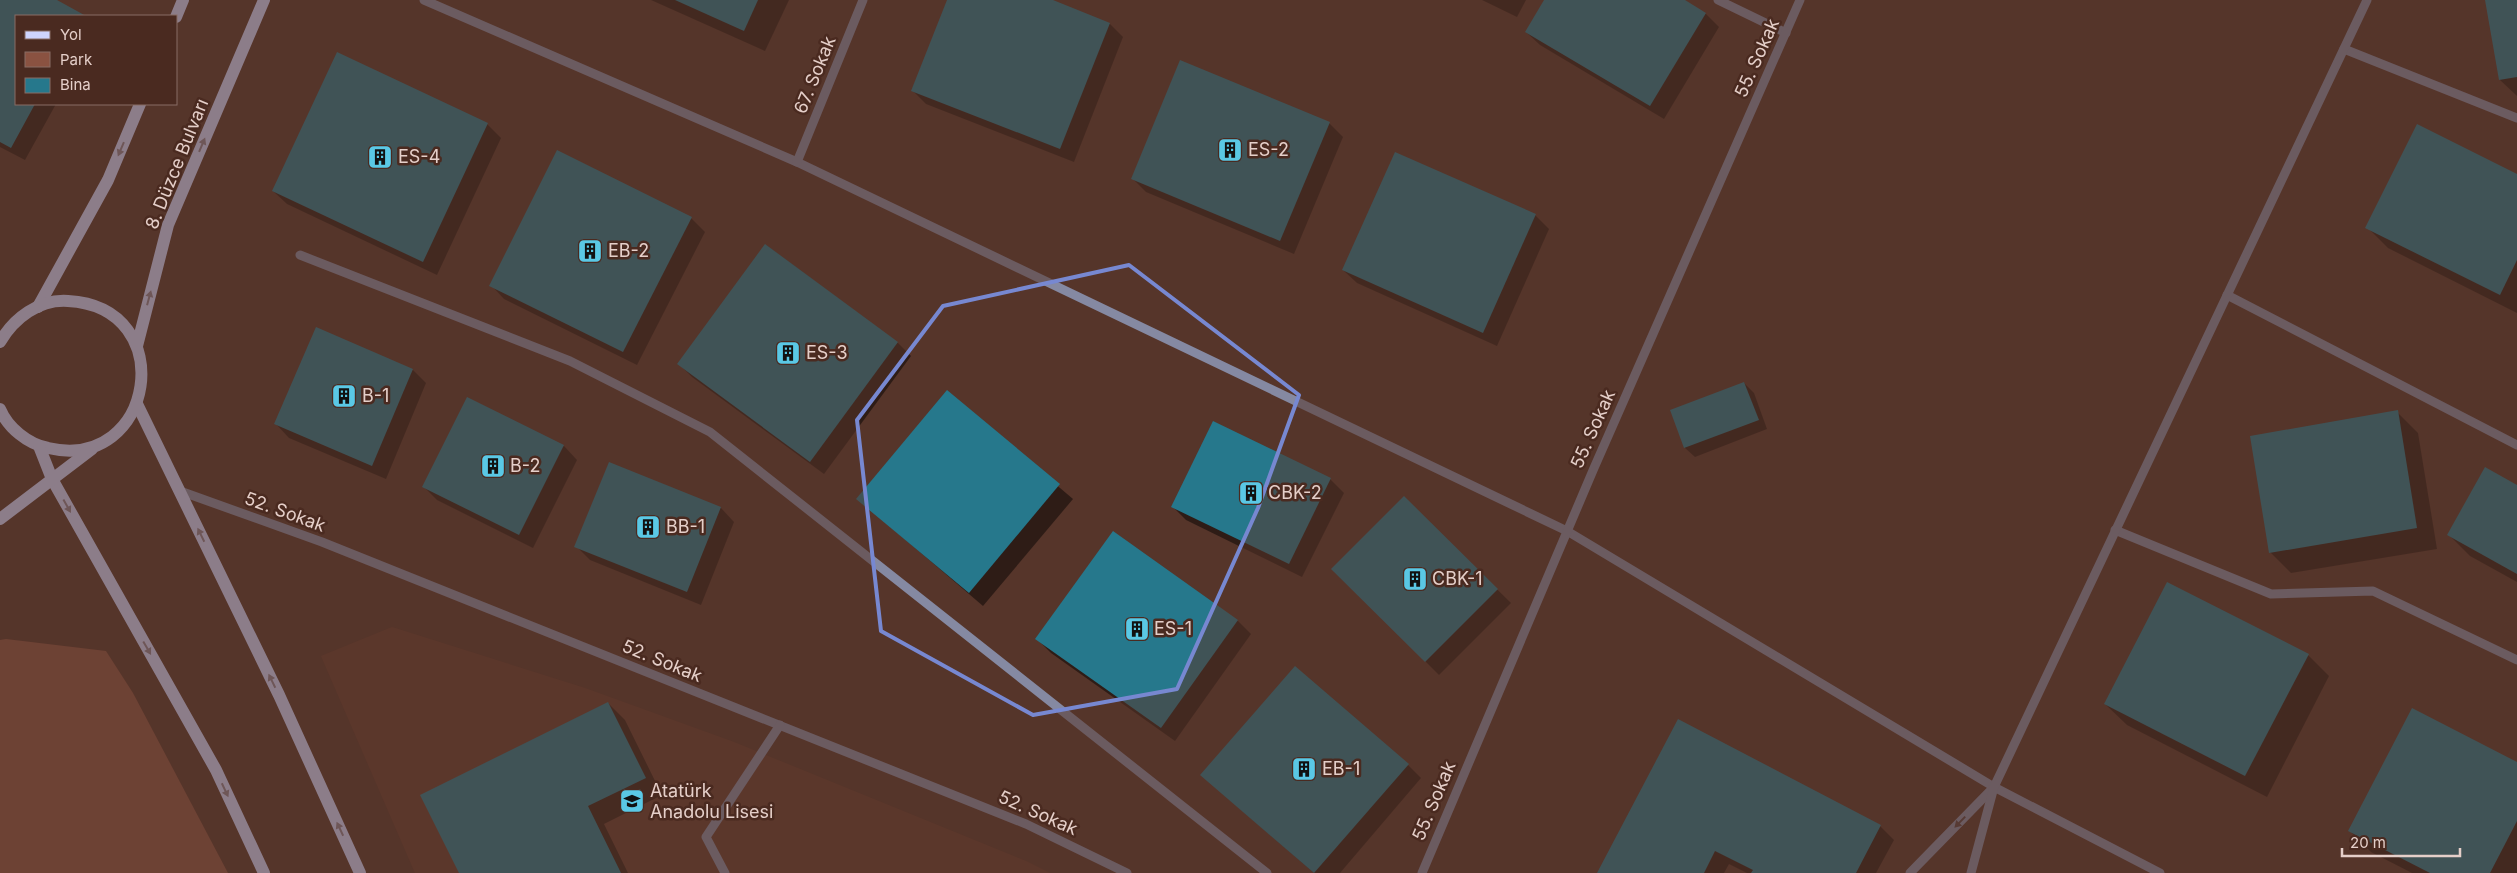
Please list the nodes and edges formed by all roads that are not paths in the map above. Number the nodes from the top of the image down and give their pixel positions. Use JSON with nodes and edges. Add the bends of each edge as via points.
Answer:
{"nodes":[{"id":1,"x":183,"y":0,"type":"edge"},
{"id":2,"x":264,"y":0,"type":"edge"},
{"id":3,"x":424,"y":0,"type":"edge"},
{"id":4,"x":863,"y":0,"type":"edge"},
{"id":5,"x":1718,"y":0,"type":"edge"},
{"id":6,"x":1800,"y":0,"type":"edge"},
{"id":7,"x":2367,"y":0,"type":"edge"},
{"id":8,"x":177,"y":15,"type":"edge"},
{"id":9,"x":1786,"y":33,"type":"junction"},
{"id":10,"x":2344,"y":49,"type":"junction"},
{"id":11,"x":140,"y":105,"type":"edge"},
{"id":12,"x":2517,"y":118,"type":"edge"},
{"id":13,"x":797,"y":162,"type":"junction"},
{"id":14,"x":300,"y":255,"type":"dead end"},
{"id":15,"x":2227,"y":295,"type":"junction"},
{"id":16,"x":38,"y":307,"type":"junction"},
{"id":17,"x":0,"y":342,"type":"edge"},
{"id":18,"x":137,"y":346,"type":"junction"},
{"id":19,"x":137,"y":404,"type":"junction"},
{"id":20,"x":0,"y":409,"type":"edge"},
{"id":21,"x":97,"y":445,"type":"junction"},
{"id":22,"x":2517,"y":445,"type":"edge"},
{"id":23,"x":39,"y":446,"type":"junction"},
{"id":24,"x":52,"y":480,"type":"junction"},
{"id":25,"x":180,"y":491,"type":"junction"},
{"id":26,"x":0,"y":519,"type":"edge"},
{"id":27,"x":2115,"y":530,"type":"junction"},
{"id":28,"x":1567,"y":531,"type":"junction"},
{"id":29,"x":2517,"y":660,"type":"edge"},
{"id":30,"x":780,"y":725,"type":"junction"},
{"id":31,"x":1994,"y":787,"type":"junction"},
{"id":32,"x":264,"y":873,"type":"edge"},
{"id":33,"x":360,"y":873,"type":"edge"},
{"id":34,"x":725,"y":873,"type":"edge"},
{"id":35,"x":1127,"y":873,"type":"edge"},
{"id":36,"x":1267,"y":873,"type":"edge"},
{"id":37,"x":1422,"y":873,"type":"edge"},
{"id":38,"x":1910,"y":873,"type":"edge"},
{"id":39,"x":1971,"y":873,"type":"edge"},
{"id":40,"x":2160,"y":873,"type":"edge"}],
"edges":[{"from":1,"to":8,"type":"main road"},
{"from":18,"to":2,"type":"main road","name":"8. Düzce Bulvarı","one_way":true,"via":[[168,225]]},
{"from":3,"to":13,"type":"street"},
{"from":4,"to":13,"type":"street","name":"67. Sokak"},
{"from":5,"to":9,"type":"street"},
{"from":6,"to":9,"type":"street","name":"55. Sokak"},
{"from":7,"to":10,"type":"street"},
{"from":9,"to":28,"type":"street","name":"55. Sokak"},
{"from":10,"to":12,"type":"street"},
{"from":10,"to":15,"type":"street"},
{"from":11,"to":16,"type":"main road","one_way":true,"via":[[108,180]]},
{"from":13,"to":28,"type":"street"},
{"from":14,"to":36,"type":"street","via":[[570,361],[710,432]]},
{"from":15,"to":22,"type":"street"},
{"from":15,"to":27,"type":"street"},
{"from":16,"to":17,"type":"main road","via":[[20,316]]},
{"from":16,"to":18,"type":"main road","via":[[61,300],[84,302],[106,310],[124,326]]},
{"from":18,"to":19,"type":"main road","via":[[142,384]]},
{"from":19,"to":21,"type":"main road","via":[[128,421]]},
{"from":19,"to":25,"type":"main road"},
{"from":20,"to":23,"type":"main road","via":[[18,434]]},
{"from":21,"to":23,"type":"main road","via":[[78,451],[58,451]]},
{"from":21,"to":24,"type":"main road"},
{"from":23,"to":24,"type":"main road"},
{"from":24,"to":26,"type":"main road"},
{"from":24,"to":32,"type":"main road","one_way":true,"via":[[216,770]]},
{"from":25,"to":30,"type":"street","name":"52. Sokak","via":[[322,542]]},
{"from":33,"to":25,"type":"main road","one_way":true,"via":[[279,695]]},
{"from":27,"to":29,"type":"street","via":[[2271,594],[2374,591]]},
{"from":27,"to":31,"type":"street"},
{"from":28,"to":31,"type":"street"},
{"from":28,"to":37,"type":"street","name":"55. Sokak"},
{"from":30,"to":34,"type":"street","via":[[706,837]]},
{"from":30,"to":35,"type":"street","name":"52. Sokak","via":[[1026,824]]},
{"from":31,"to":38,"type":"street","one_way":true},
{"from":31,"to":39,"type":"street"},
{"from":31,"to":40,"type":"street"}]}
